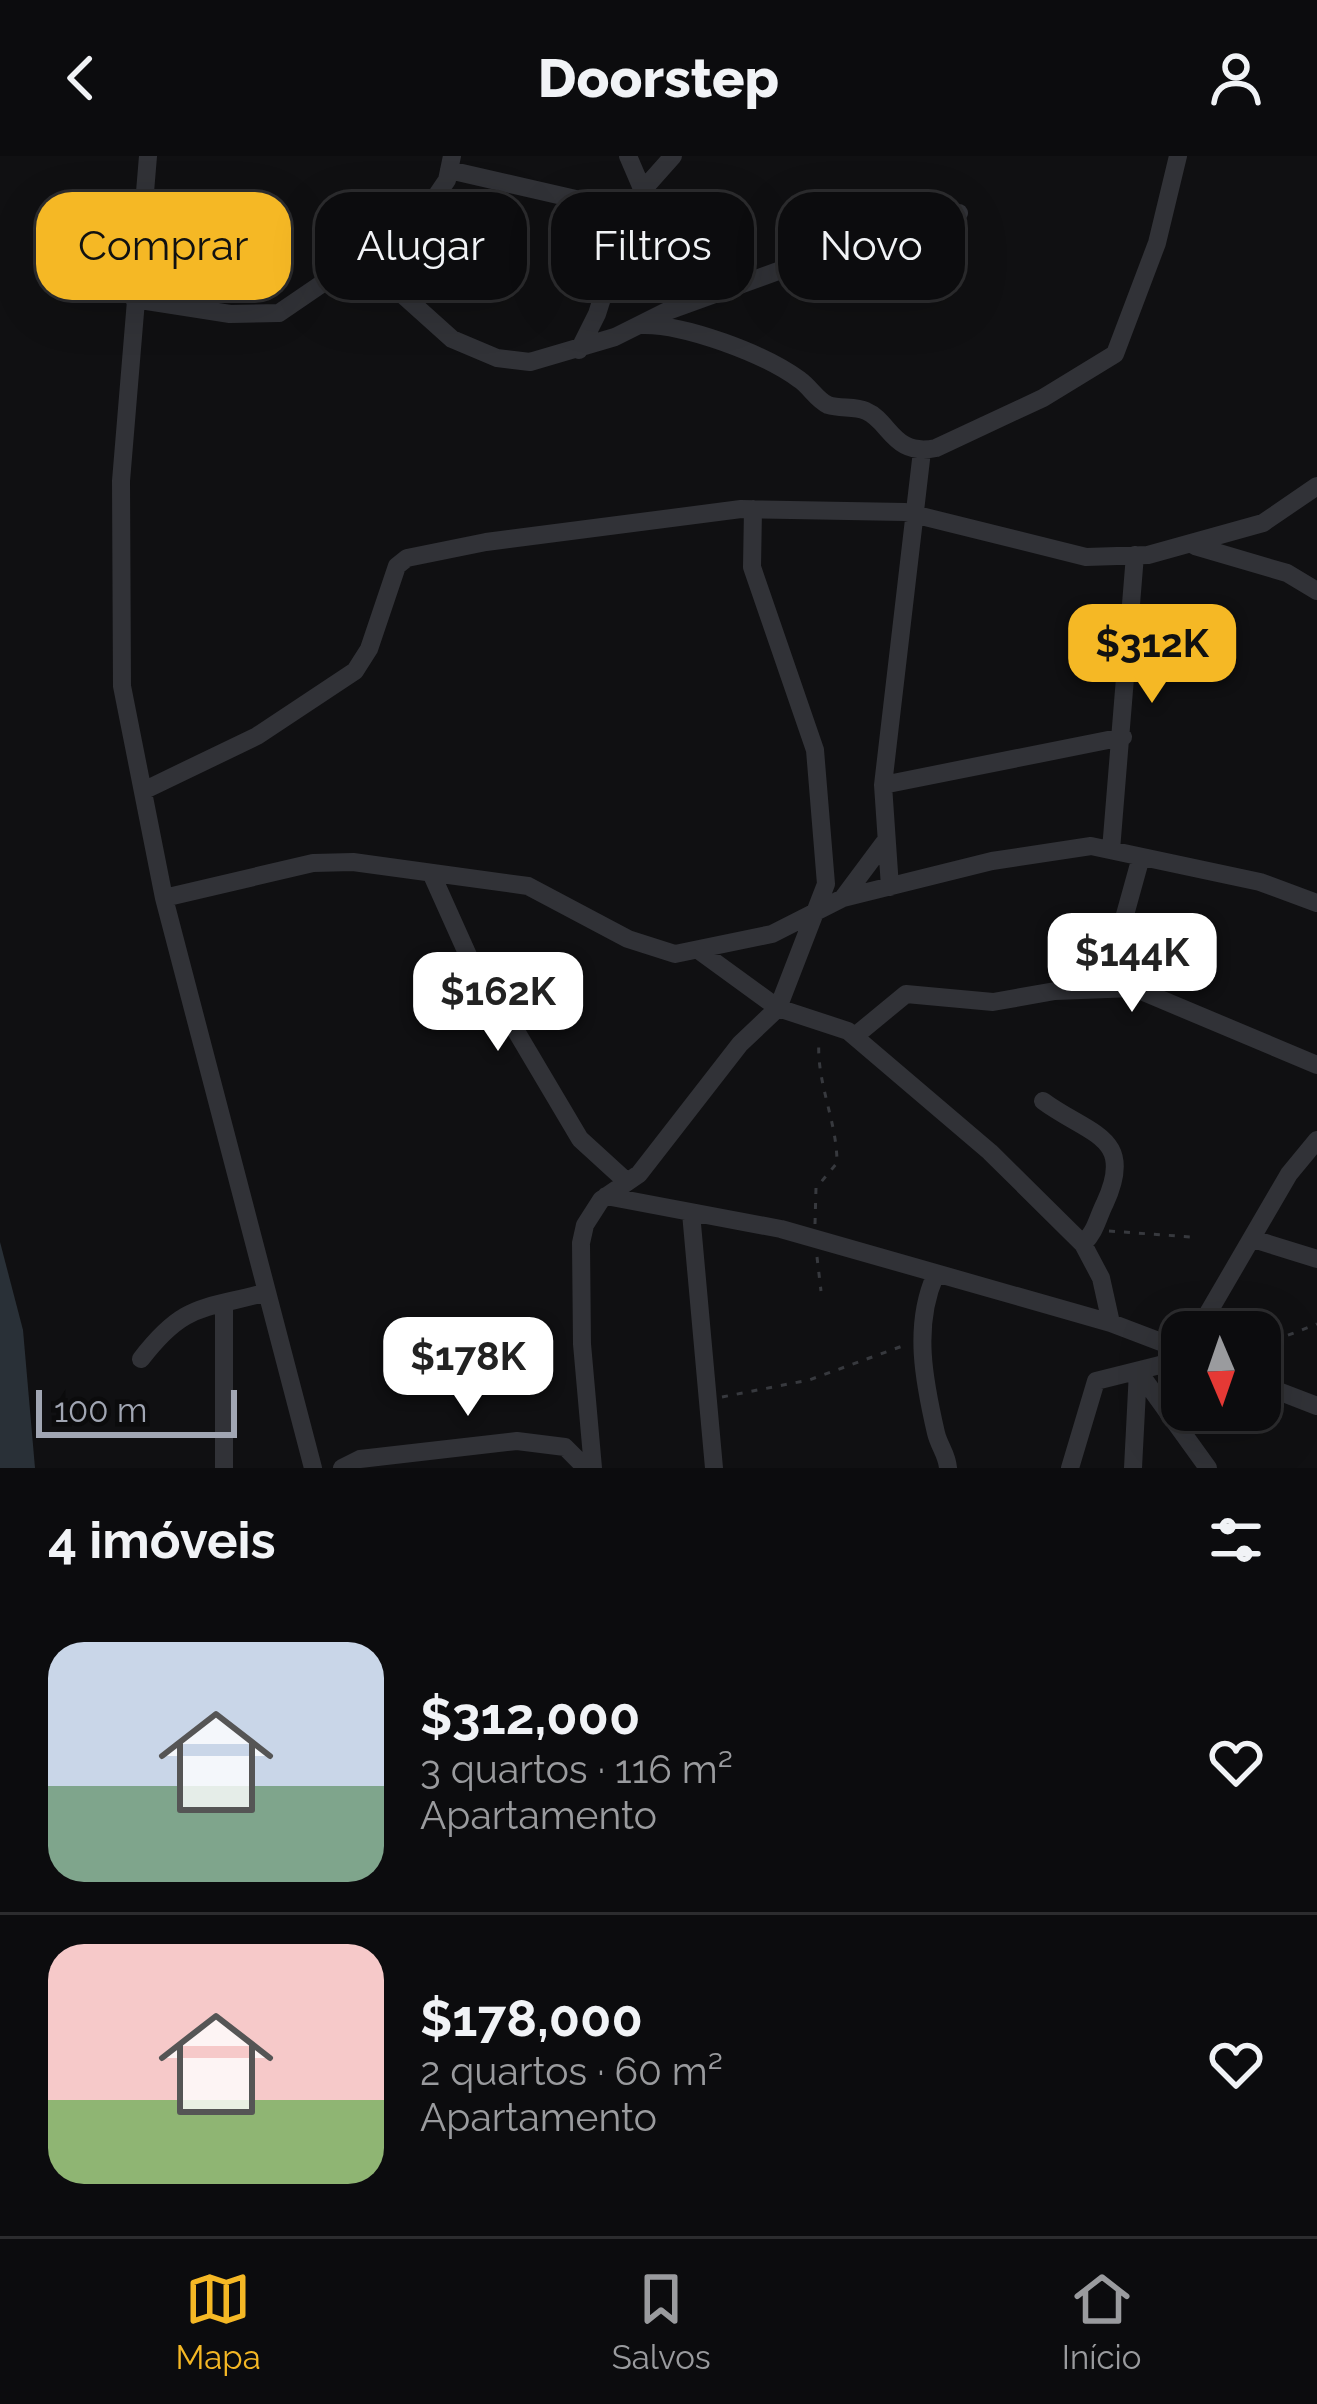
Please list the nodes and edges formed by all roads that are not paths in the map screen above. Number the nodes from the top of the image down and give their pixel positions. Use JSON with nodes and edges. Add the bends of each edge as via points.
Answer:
{"nodes":[{"id":1,"x":148,"y":156,"type":"edge"},
{"id":2,"x":628,"y":156,"type":"edge"},
{"id":3,"x":674,"y":156,"type":"edge"},
{"id":4,"x":1178,"y":156,"type":"edge"},
{"id":5,"x":451,"y":163,"type":"edge"},
{"id":6,"x":643,"y":191,"type":"joint"},
{"id":7,"x":144,"y":192,"type":"edge"},
{"id":8,"x":440,"y":192,"type":"edge"},
{"id":9,"x":558,"y":192,"type":"edge"},
{"id":10,"x":778,"y":273,"type":"edge"},
{"id":11,"x":315,"y":289,"type":"edge"},
{"id":12,"x":134,"y":300,"type":"edge"},
{"id":13,"x":140,"y":300,"type":"edge"},
{"id":14,"x":412,"y":300,"type":"edge"},
{"id":15,"x":601,"y":300,"type":"edge"},
{"id":16,"x":640,"y":325,"type":"junction"},
{"id":17,"x":579,"y":350,"type":"junction"},
{"id":18,"x":922,"y":451,"type":"junction"},
{"id":19,"x":1317,"y":485,"type":"edge"},
{"id":20,"x":753,"y":509,"type":"junction"},
{"id":21,"x":915,"y":514,"type":"junction"},
{"id":22,"x":1190,"y":545,"type":"junction"},
{"id":23,"x":1135,"y":555,"type":"junction"},
{"id":24,"x":1317,"y":591,"type":"edge"},
{"id":25,"x":1123,"y":737,"type":"junction"},
{"id":26,"x":883,"y":785,"type":"junction"},
{"id":27,"x":143,"y":791,"type":"junction"},
{"id":28,"x":884,"y":843,"type":"junction"},
{"id":29,"x":1112,"y":850,"type":"junction"},
{"id":30,"x":1141,"y":857,"type":"junction"},
{"id":31,"x":432,"y":875,"type":"junction"},
{"id":32,"x":890,"y":887,"type":"junction"},
{"id":33,"x":164,"y":898,"type":"junction"},
{"id":34,"x":843,"y":898,"type":"junction"},
{"id":35,"x":1317,"y":902,"type":"edge"},
{"id":36,"x":820,"y":909,"type":"junction"},
{"id":37,"x":701,"y":952,"type":"junction"},
{"id":38,"x":1120,"y":959,"type":"junction"},
{"id":39,"x":1134,"y":988,"type":"junction"},
{"id":40,"x":1108,"y":990,"type":"junction"},
{"id":41,"x":778,"y":1008,"type":"junction"},
{"id":42,"x":855,"y":1036,"type":"junction"},
{"id":43,"x":1317,"y":1065,"type":"edge"},
{"id":44,"x":1043,"y":1101,"type":"dead end"},
{"id":45,"x":1317,"y":1140,"type":"edge"},
{"id":46,"x":626,"y":1181,"type":"junction"},
{"id":47,"x":606,"y":1196,"type":"junction"},
{"id":48,"x":691,"y":1214,"type":"junction"},
{"id":49,"x":1090,"y":1238,"type":"junction"},
{"id":50,"x":1253,"y":1239,"type":"junction"},
{"id":51,"x":1317,"y":1259,"type":"edge"},
{"id":52,"x":935,"y":1276,"type":"junction"},
{"id":53,"x":267,"y":1292,"type":"junction"},
{"id":54,"x":224,"y":1304,"type":"junction"},
{"id":55,"x":1210,"y":1311,"type":"edge"},
{"id":56,"x":1111,"y":1323,"type":"junction"},
{"id":57,"x":1161,"y":1343,"type":"edge"},
{"id":58,"x":141,"y":1359,"type":"dead end"},
{"id":59,"x":1161,"y":1361,"type":"edge"},
{"id":60,"x":1138,"y":1371,"type":"junction"},
{"id":61,"x":1281,"y":1392,"type":"edge"},
{"id":62,"x":1317,"y":1406,"type":"edge"},
{"id":63,"x":350,"y":1466,"type":"edge"},
{"id":64,"x":224,"y":1468,"type":"edge"},
{"id":65,"x":314,"y":1468,"type":"edge"},
{"id":66,"x":590,"y":1468,"type":"edge"},
{"id":67,"x":714,"y":1468,"type":"edge"},
{"id":68,"x":948,"y":1468,"type":"edge"},
{"id":69,"x":1070,"y":1468,"type":"edge"},
{"id":70,"x":1133,"y":1468,"type":"edge"},
{"id":71,"x":1208,"y":1468,"type":"edge"}],
"edges":[{"from":1,"to":7,"type":"street"},
{"from":2,"to":6,"type":"street"},
{"from":3,"to":6,"type":"street"},
{"from":4,"to":18,"type":"street","via":[[1157,243],[1115,354],[1043,398]]},
{"from":5,"to":8,"type":"street"},
{"from":5,"to":9,"type":"street"},
{"from":10,"to":16,"type":"street"},
{"from":11,"to":13,"type":"street","via":[[279,313]]},
{"from":12,"to":27,"type":"street","via":[[121,481],[122,686]]},
{"from":14,"to":17,"type":"street","via":[[452,339],[497,358],[530,362]]},
{"from":15,"to":17,"type":"street"},
{"from":16,"to":17,"type":"street"},
{"from":16,"to":18,"type":"street","via":[[687,330],[765,361],[827,404],[867,411],[890,436]]},
{"from":18,"to":21,"type":"street"},
{"from":19,"to":22,"type":"street","via":[[1263,524]]},
{"from":20,"to":21,"type":"street"},
{"from":20,"to":27,"type":"street","via":[[647,517],[407,558],[355,671],[257,736]]},
{"from":20,"to":36,"type":"street","via":[[752,567],[815,750],[828,859]]},
{"from":21,"to":23,"type":"street","via":[[1086,557]]},
{"from":21,"to":26,"type":"street"},
{"from":22,"to":23,"type":"street"},
{"from":22,"to":24,"type":"street","via":[[1287,573]]},
{"from":23,"to":25,"type":"street"},
{"from":25,"to":26,"type":"street"},
{"from":25,"to":29,"type":"street"},
{"from":26,"to":28,"type":"street"},
{"from":27,"to":33,"type":"street"},
{"from":28,"to":32,"type":"street"},
{"from":28,"to":34,"type":"street"},
{"from":29,"to":30,"type":"street"},
{"from":29,"to":32,"type":"street","via":[[1053,849]]},
{"from":30,"to":35,"type":"street"},
{"from":30,"to":38,"type":"street","via":[[1124,907]]},
{"from":31,"to":33,"type":"street","via":[[335,860]]},
{"from":31,"to":37,"type":"street","via":[[528,886],[640,944],[675,955]]},
{"from":31,"to":46,"type":"street","via":[[484,991],[580,1139]]},
{"from":32,"to":34,"type":"street"},
{"from":33,"to":53,"type":"street"},
{"from":34,"to":36,"type":"street"},
{"from":36,"to":37,"type":"street","via":[[772,934]]},
{"from":36,"to":41,"type":"street"},
{"from":37,"to":41,"type":"street"},
{"from":38,"to":39,"type":"street"},
{"from":38,"to":40,"type":"street"},
{"from":39,"to":40,"type":"street"},
{"from":39,"to":43,"type":"street"},
{"from":40,"to":42,"type":"street","via":[[993,1002],[906,994]]},
{"from":41,"to":42,"type":"street"},
{"from":41,"to":46,"type":"street"},
{"from":42,"to":49,"type":"street"},
{"from":44,"to":49,"type":"street","via":[[1112,1146],[1118,1161]]},
{"from":45,"to":50,"type":"street"},
{"from":46,"to":47,"type":"street"},
{"from":47,"to":48,"type":"street"},
{"from":47,"to":66,"type":"street","via":[[581,1243]]},
{"from":48,"to":52,"type":"street"},
{"from":48,"to":67,"type":"street"},
{"from":49,"to":56,"type":"street"},
{"from":50,"to":51,"type":"street"},
{"from":50,"to":55,"type":"street"},
{"from":52,"to":56,"type":"street"},
{"from":52,"to":68,"type":"street","via":[[922,1304],[921,1339]]},
{"from":53,"to":54,"type":"street"},
{"from":53,"to":65,"type":"street"},
{"from":54,"to":58,"type":"street","via":[[179,1316]]},
{"from":54,"to":64,"type":"street"},
{"from":56,"to":57,"type":"street"},
{"from":59,"to":60,"type":"street"},
{"from":60,"to":69,"type":"street","via":[[1091,1387]]},
{"from":60,"to":70,"type":"street"},
{"from":60,"to":71,"type":"street"},
{"from":61,"to":62,"type":"street"},
{"from":63,"to":66,"type":"street","via":[[517,1441],[566,1447]]}]}
